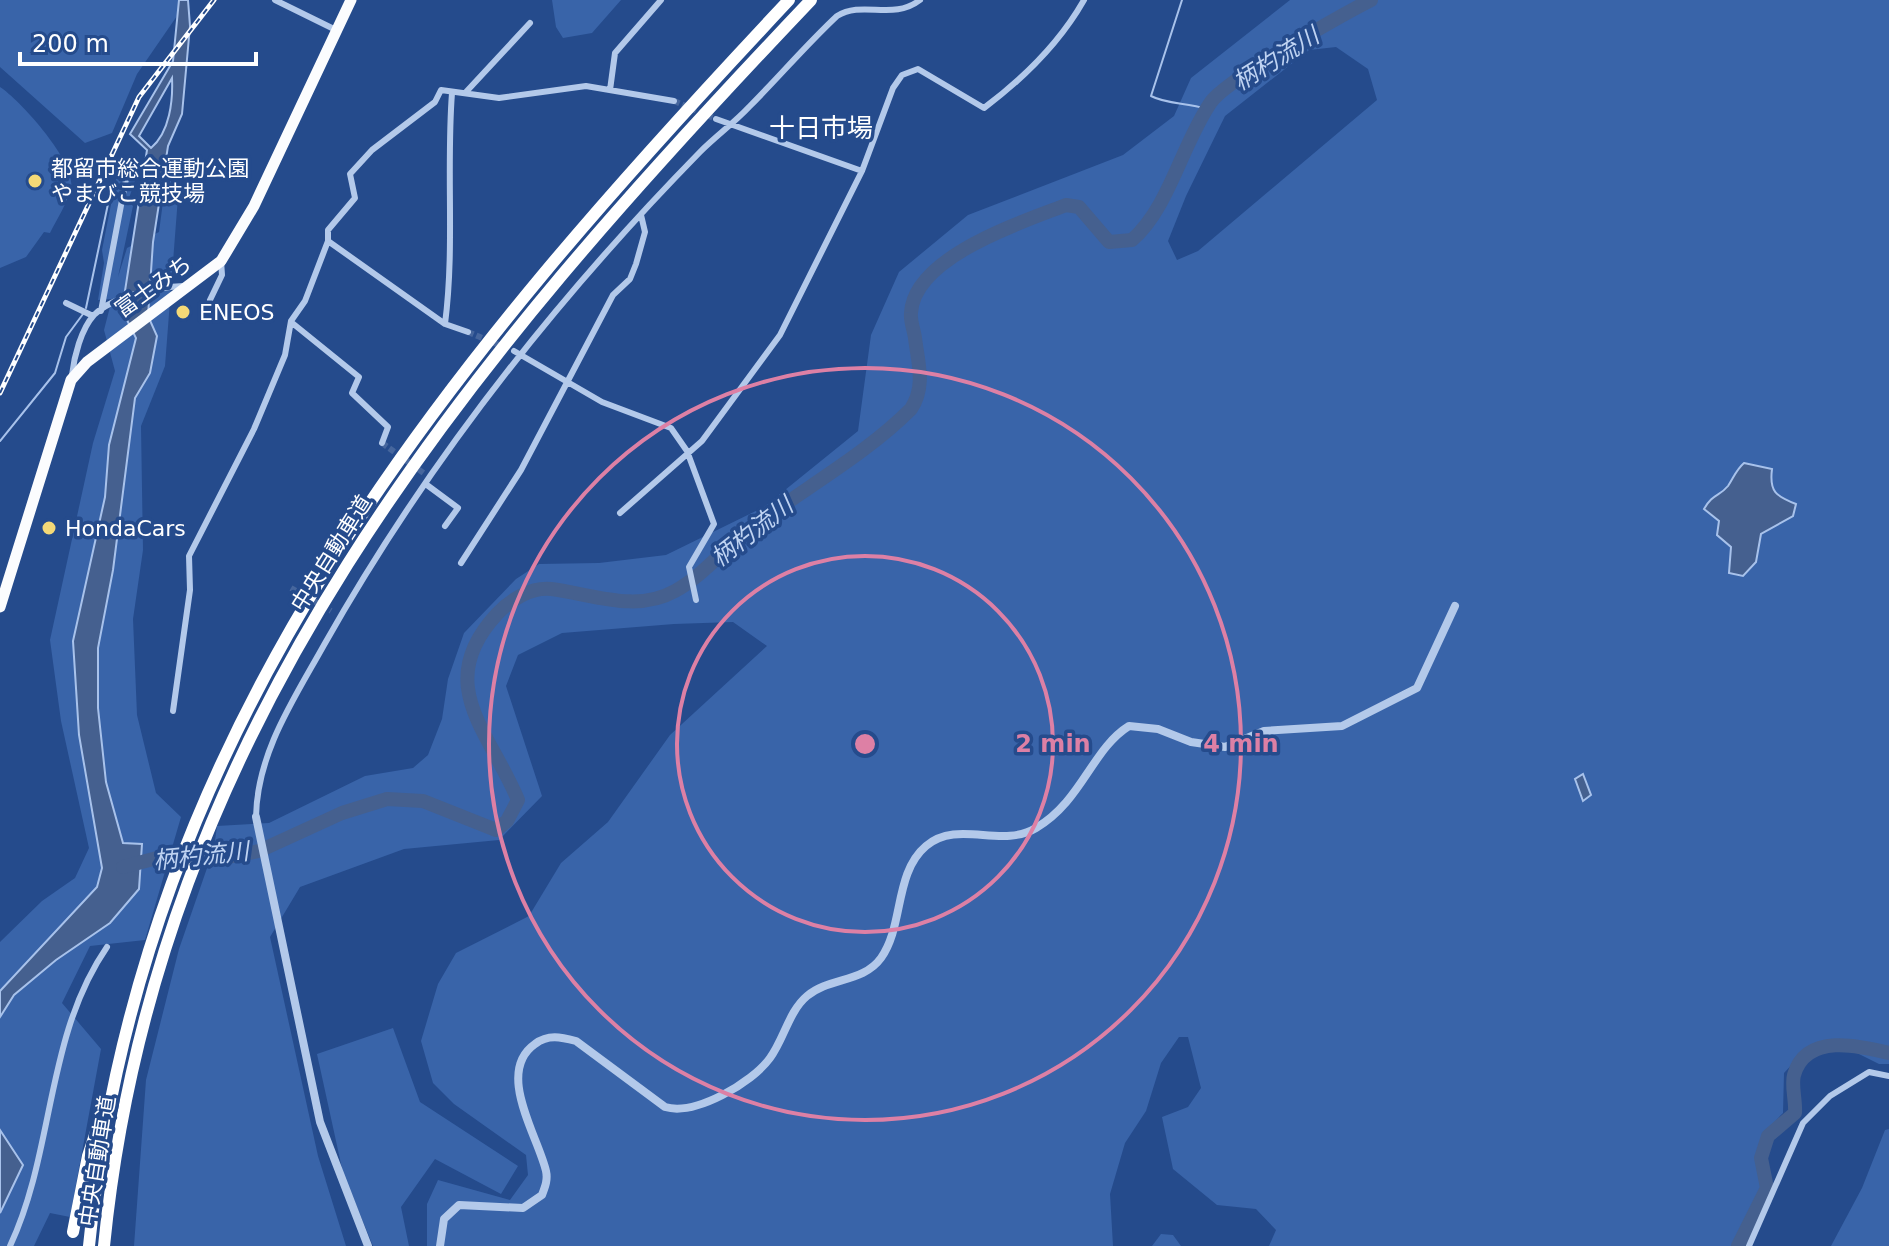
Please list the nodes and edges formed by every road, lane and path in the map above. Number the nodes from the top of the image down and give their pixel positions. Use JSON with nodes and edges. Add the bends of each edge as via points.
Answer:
{"nodes":[{"id":1,"x":275,"y":0,"type":"edge"},
{"id":2,"x":351,"y":0,"type":"edge"},
{"id":3,"x":661,"y":0,"type":"edge"},
{"id":4,"x":789,"y":0,"type":"edge"},
{"id":5,"x":811,"y":0,"type":"edge"},
{"id":6,"x":920,"y":0,"type":"edge"},
{"id":7,"x":1084,"y":0,"type":"edge"},
{"id":8,"x":530,"y":23,"type":"dead end"},
{"id":9,"x":338,"y":31,"type":"junction"},
{"id":10,"x":610,"y":90,"type":"junction"},
{"id":11,"x":466,"y":92,"type":"junction"},
{"id":12,"x":452,"y":93,"type":"junction"},
{"id":13,"x":674,"y":101,"type":"tunnel mouth"},
{"id":14,"x":716,"y":119,"type":"tunnel mouth"},
{"id":15,"x":732,"y":123,"type":"junction"},
{"id":16,"x":862,"y":171,"type":"junction"},
{"id":17,"x":126,"y":179,"type":"dead end"},
{"id":18,"x":641,"y":215,"type":"junction"},
{"id":19,"x":328,"y":241,"type":"junction"},
{"id":20,"x":221,"y":261,"type":"junction"},
{"id":21,"x":188,"y":286,"type":"junction"},
{"id":22,"x":210,"y":300,"type":"dead end"},
{"id":23,"x":66,"y":303,"type":"dead end"},
{"id":24,"x":101,"y":311,"type":"junction"},
{"id":25,"x":88,"y":314,"type":"junction"},
{"id":26,"x":291,"y":321,"type":"junction"},
{"id":27,"x":445,"y":324,"type":"junction"},
{"id":28,"x":468,"y":332,"type":"tunnel mouth"},
{"id":29,"x":517,"y":353,"type":"junction"},
{"id":30,"x":71,"y":380,"type":"junction"},
{"id":31,"x":568,"y":384,"type":"junction"},
{"id":32,"x":382,"y":443,"type":"tunnel mouth"},
{"id":33,"x":687,"y":451,"type":"junction"},
{"id":34,"x":427,"y":485,"type":"junction"},
{"id":35,"x":620,"y":513,"type":"dead end"},
{"id":36,"x":445,"y":526,"type":"dead end"},
{"id":37,"x":461,"y":563,"type":"dead end"},
{"id":38,"x":696,"y":600,"type":"dead end"},
{"id":39,"x":1455,"y":606,"type":"dead end"},
{"id":40,"x":0,"y":607,"type":"edge"},
{"id":41,"x":331,"y":611,"type":"tunnel mouth"},
{"id":42,"x":339,"y":617,"type":"junction"},
{"id":43,"x":173,"y":711,"type":"dead end"},
{"id":44,"x":256,"y":817,"type":"joint"},
{"id":45,"x":107,"y":947,"type":"dead end"},
{"id":46,"x":1889,"y":1076,"type":"edge"},
{"id":47,"x":113,"y":1083,"type":"junction"},
{"id":48,"x":73,"y":1232,"type":"dead end"},
{"id":49,"x":10,"y":1246,"type":"edge"},
{"id":50,"x":89,"y":1246,"type":"edge"},
{"id":51,"x":104,"y":1246,"type":"edge"},
{"id":52,"x":368,"y":1246,"type":"edge"},
{"id":53,"x":440,"y":1246,"type":"edge"},
{"id":54,"x":1749,"y":1246,"type":"edge"}],
"edges":[{"from":1,"to":9,"type":"street"},
{"from":2,"to":9,"type":"highway","name":"富士みち"},
{"from":3,"to":10,"type":"street","via":[[615,53]]},
{"from":4,"to":47,"type":"highway","name":"中央自動車道","via":[[523,296],[406,447],[327,567],[277,652],[195,819],[146,961]]},
{"from":5,"to":51,"type":"highway","name":"中央自動車道","via":[[628,197],[521,322],[418,456],[291,657],[211,822],[161,965],[130,1087]]},
{"from":6,"to":15,"type":"street","via":[[901,11],[847,9]]},
{"from":7,"to":16,"type":"street","via":[[1061,37],[1018,83],[984,108],[918,69],[902,75]]},
{"from":8,"to":11,"type":"street"},
{"from":9,"to":20,"type":"highway","name":"富士みち","via":[[254,206]]},
{"from":10,"to":11,"type":"street","via":[[586,86],[499,98]]},
{"from":10,"to":13,"type":"street"},
{"from":11,"to":12,"type":"street"},
{"from":12,"to":19,"type":"street","via":[[441,90],[435,102],[372,150],[350,174],[355,198],[328,230]]},
{"from":12,"to":27,"type":"street","via":[[447,151],[451,260]]},
{"from":14,"to":15,"type":"street"},
{"from":15,"to":16,"type":"street"},
{"from":15,"to":18,"type":"street"},
{"from":16,"to":33,"type":"street","via":[[780,335],[702,441]]},
{"from":17,"to":24,"type":"street"},
{"from":18,"to":29,"type":"street"},
{"from":18,"to":31,"type":"street","via":[[645,232],[630,279],[613,295]]},
{"from":19,"to":26,"type":"street","via":[[305,301]]},
{"from":19,"to":27,"type":"street"},
{"from":20,"to":21,"type":"highway","name":"富士みち"},
{"from":20,"to":22,"type":"street","via":[[222,275]]},
{"from":21,"to":24,"type":"street","via":[[114,302]]},
{"from":21,"to":30,"type":"highway","name":"富士みち","via":[[87,362]]},
{"from":23,"to":25,"type":"street"},
{"from":24,"to":25,"type":"street"},
{"from":25,"to":30,"type":"street"},
{"from":26,"to":32,"type":"street","via":[[359,377],[352,393],[388,427]]},
{"from":26,"to":43,"type":"street","via":[[285,355],[254,429],[189,556],[190,590]]},
{"from":27,"to":28,"type":"street"},
{"from":29,"to":31,"type":"street"},
{"from":29,"to":34,"type":"street"},
{"from":30,"to":40,"type":"highway","name":"富士みち"},
{"from":31,"to":33,"type":"street","via":[[671,428]]},
{"from":31,"to":37,"type":"street"},
{"from":33,"to":35,"type":"street"},
{"from":33,"to":38,"type":"street","via":[[714,524],[689,567]]},
{"from":34,"to":36,"type":"street","via":[[458,508]]},
{"from":34,"to":42,"type":"street"},
{"from":39,"to":53,"type":"street","via":[[1417,688],[1352,721],[1332,728],[1264,731],[1225,747],[1129,726],[1114,737],[1078,792],[1034,830],[1011,837],[948,835],[926,846],[911,867],[880,960],[861,974],[815,989],[804,998],[769,1060],[703,1104],[677,1111],[665,1107],[576,1041],[559,1036],[539,1041],[524,1054],[519,1082],[547,1173],[542,1195],[512,1209],[459,1205],[444,1219]]},
{"from":41,"to":42,"type":"street"},
{"from":42,"to":44,"type":"street","via":[[258,776]]},
{"from":44,"to":52,"type":"street","via":[[320,1122]]},
{"from":45,"to":49,"type":"street","via":[[66,1035],[54,1072],[34,1186]]},
{"from":46,"to":54,"type":"street","via":[[1869,1072],[1830,1096],[1803,1123]]},
{"from":47,"to":48,"type":"highway","via":[[88,1156]]},
{"from":47,"to":50,"type":"highway","name":"中央自動車道"}]}
